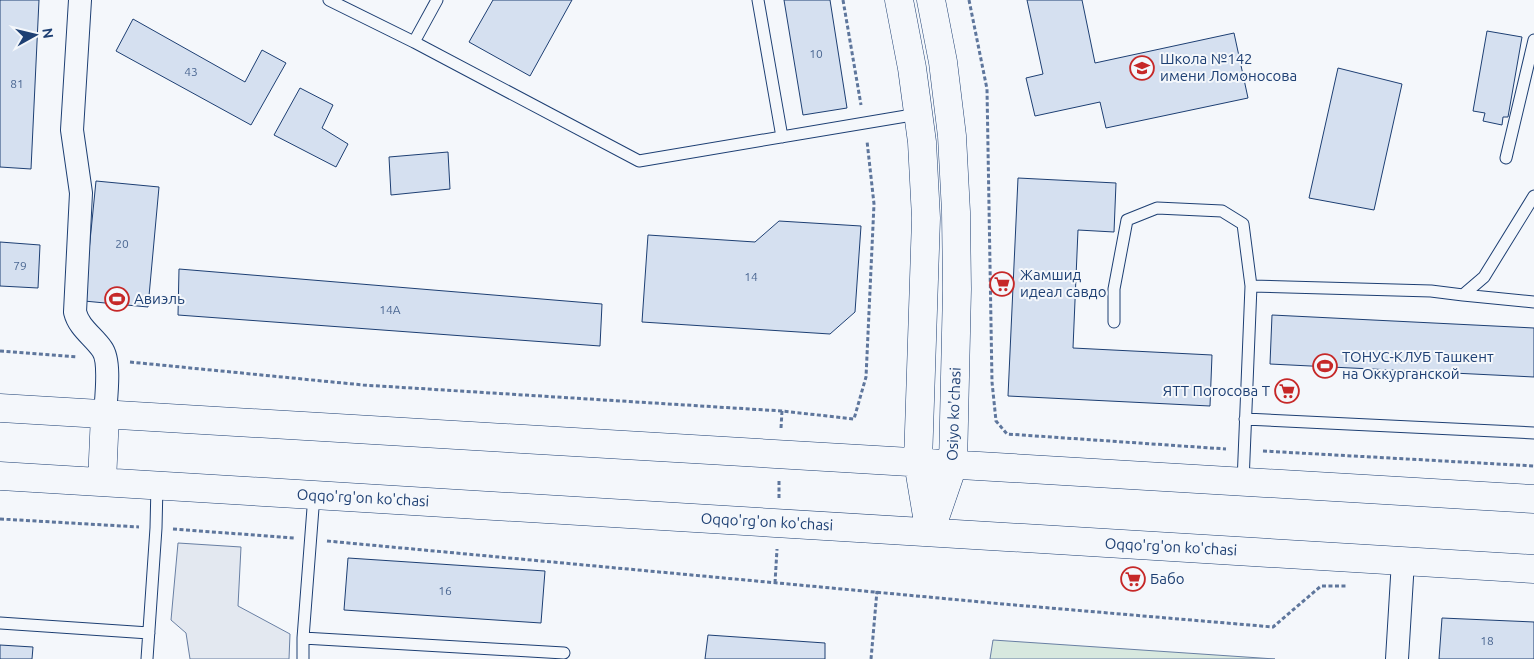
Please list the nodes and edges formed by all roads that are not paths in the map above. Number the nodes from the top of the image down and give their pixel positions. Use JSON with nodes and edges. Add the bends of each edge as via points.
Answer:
{"nodes":[{"id":1,"x":80,"y":0,"type":"edge"},
{"id":2,"x":329,"y":0,"type":"edge"},
{"id":3,"x":437,"y":0,"type":"edge"},
{"id":4,"x":758,"y":0,"type":"edge"},
{"id":5,"x":900,"y":0,"type":"edge"},
{"id":6,"x":931,"y":0,"type":"edge"},
{"id":7,"x":1534,"y":40,"type":"edge"},
{"id":8,"x":414,"y":42,"type":"junction"},
{"id":9,"x":918,"y":114,"type":"junction"},
{"id":10,"x":782,"y":137,"type":"junction"},
{"id":11,"x":1506,"y":158,"type":"dead end"},
{"id":12,"x":1534,"y":196,"type":"edge"},
{"id":13,"x":1251,"y":286,"type":"junction"},
{"id":14,"x":1463,"y":295,"type":"junction"},
{"id":15,"x":1534,"y":302,"type":"edge"},
{"id":16,"x":1114,"y":322,"type":"dead end"},
{"id":17,"x":0,"y":408,"type":"edge"},
{"id":18,"x":105,"y":414,"type":"junction"},
{"id":19,"x":1245,"y":419,"type":"junction"},
{"id":20,"x":1534,"y":433,"type":"edge"},
{"id":21,"x":918,"y":462,"type":"junction"},
{"id":22,"x":953,"y":465,"type":"junction"},
{"id":23,"x":0,"y":476,"type":"edge"},
{"id":24,"x":102,"y":482,"type":"junction"},
{"id":25,"x":1243,"y":482,"type":"junction"},
{"id":26,"x":157,"y":485,"type":"junction"},
{"id":27,"x":314,"y":495,"type":"junction"},
{"id":28,"x":1534,"y":499,"type":"edge"},
{"id":29,"x":930,"y":532,"type":"junction"},
{"id":30,"x":1403,"y":561,"type":"junction"},
{"id":31,"x":1534,"y":569,"type":"edge"},
{"id":32,"x":0,"y":623,"type":"edge"},
{"id":33,"x":149,"y":633,"type":"junction"},
{"id":34,"x":303,"y":638,"type":"junction"},
{"id":35,"x":564,"y":653,"type":"dead end"},
{"id":36,"x":147,"y":659,"type":"edge"},
{"id":37,"x":303,"y":659,"type":"edge"},
{"id":38,"x":1397,"y":659,"type":"edge"}],
"edges":[{"from":1,"to":18,"type":"street","via":[[72,130],[81,193],[75,312],[77,321],[104,350],[107,359]]},
{"from":2,"to":8,"type":"lane"},
{"from":3,"to":8,"type":"lane"},
{"from":4,"to":10,"type":"lane"},
{"from":5,"to":9,"type":"main road"},
{"from":6,"to":22,"type":"main road","name":"Osiyo ko'chasi","via":[[952,136],[956,212]]},
{"from":7,"to":11,"type":"lane"},
{"from":8,"to":10,"type":"lane","via":[[640,161]]},
{"from":9,"to":10,"type":"lane"},
{"from":9,"to":21,"type":"main road","via":[[926,218]]},
{"from":12,"to":14,"type":"lane","via":[[1484,277]]},
{"from":13,"to":14,"type":"lane","via":[[1432,291]]},
{"from":13,"to":16,"type":"lane","via":[[1243,224],[1222,210],[1157,208],[1127,220],[1114,289]]},
{"from":13,"to":19,"type":"lane"},
{"from":14,"to":15,"type":"lane"},
{"from":17,"to":18,"type":"main road"},
{"from":18,"to":21,"type":"main road"},
{"from":18,"to":24,"type":"main road"},
{"from":19,"to":20,"type":"lane"},
{"from":19,"to":25,"type":"lane"},
{"from":21,"to":22,"type":"main road"},
{"from":21,"to":29,"type":"main road"},
{"from":22,"to":25,"type":"main road"},
{"from":22,"to":29,"type":"main road","name":"Osiyo ko'chasi"},
{"from":23,"to":24,"type":"main road","name":"Oqqo'rg'on ko'chasi"},
{"from":24,"to":26,"type":"main road","name":"Oqqo'rg'on ko'chasi"},
{"from":25,"to":28,"type":"main road"},
{"from":26,"to":27,"type":"main road","name":"Oqqo'rg'on ko'chasi"},
{"from":26,"to":33,"type":"lane"},
{"from":27,"to":29,"type":"main road","name":"Oqqo'rg'on ko'chasi"},
{"from":27,"to":34,"type":"lane"},
{"from":29,"to":30,"type":"main road","name":"Oqqo'rg'on ko'chasi"},
{"from":30,"to":31,"type":"main road","name":"Oqqo'rg'on ko'chasi"},
{"from":30,"to":38,"type":"street"},
{"from":32,"to":33,"type":"lane"},
{"from":33,"to":36,"type":"lane"},
{"from":34,"to":35,"type":"lane"},
{"from":34,"to":37,"type":"lane"}]}
